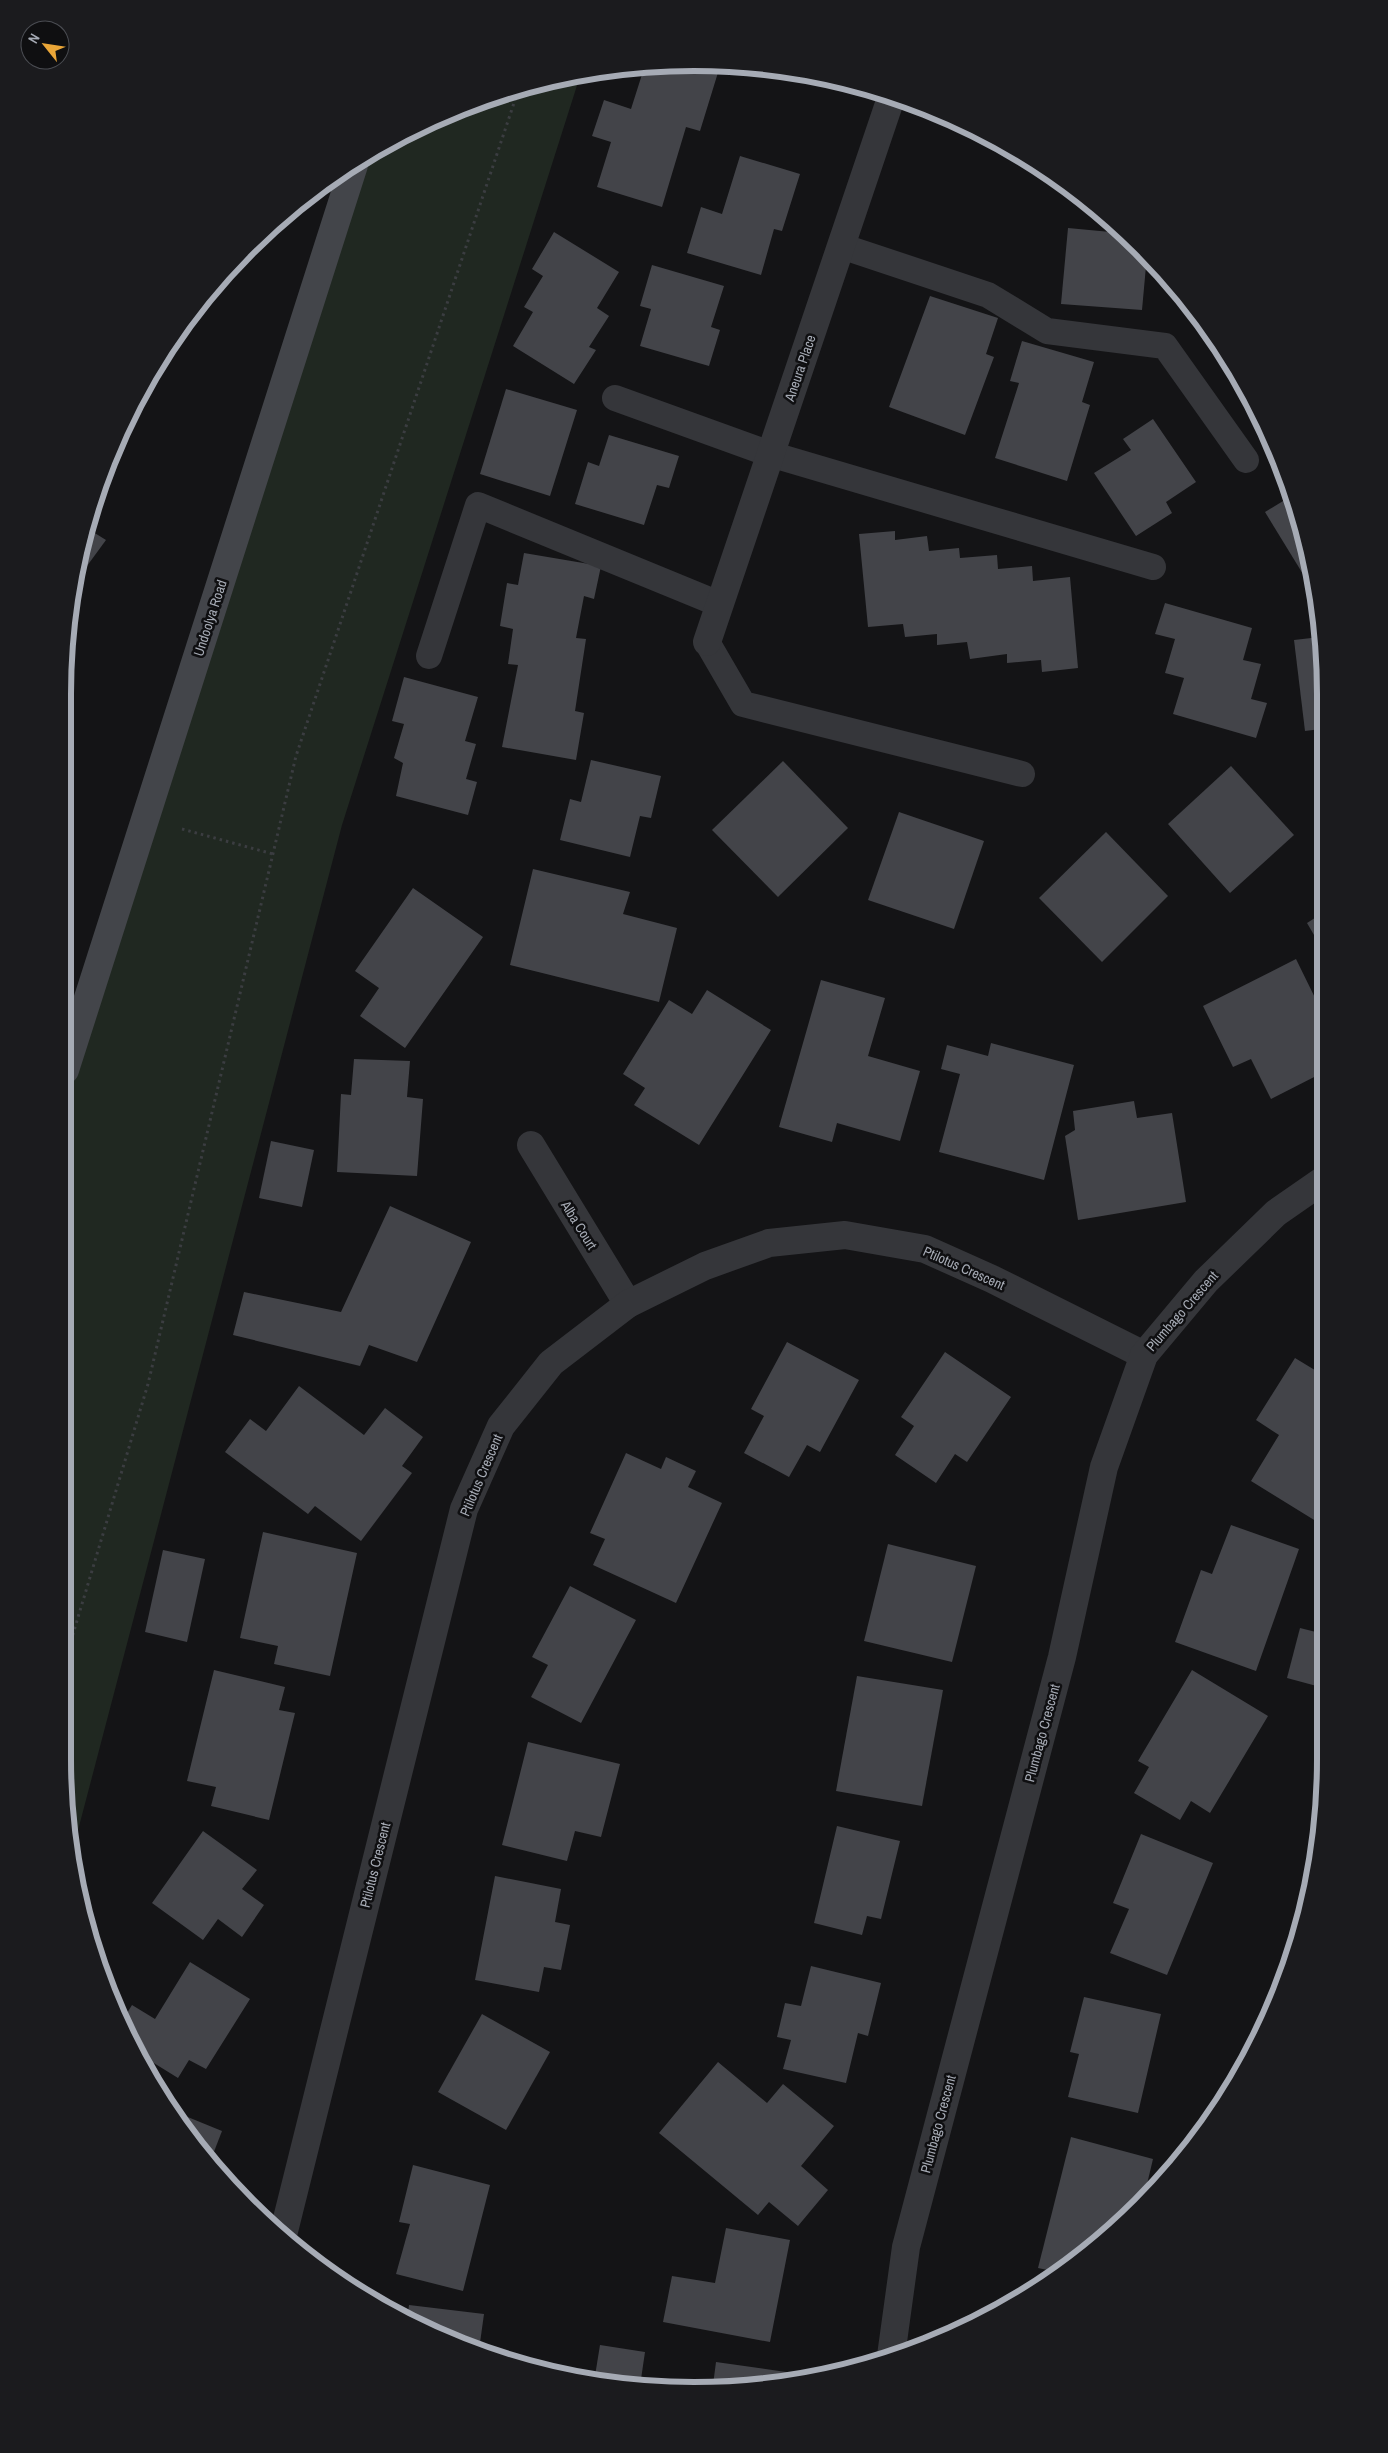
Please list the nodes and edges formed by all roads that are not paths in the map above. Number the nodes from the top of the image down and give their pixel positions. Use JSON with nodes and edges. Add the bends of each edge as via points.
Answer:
{"nodes":[{"id":1,"x":889,"y":103,"type":"edge"},
{"id":2,"x":351,"y":174,"type":"edge"},
{"id":3,"x":842,"y":246,"type":"junction"},
{"id":4,"x":615,"y":398,"type":"dead end"},
{"id":5,"x":770,"y":454,"type":"junction"},
{"id":6,"x":1246,"y":460,"type":"dead end"},
{"id":7,"x":1153,"y":567,"type":"dead end"},
{"id":8,"x":719,"y":604,"type":"junction"},
{"id":9,"x":707,"y":642,"type":"joint"},
{"id":10,"x":430,"y":656,"type":"dead end"},
{"id":11,"x":1022,"y":774,"type":"dead end"},
{"id":12,"x":71,"y":1051,"type":"edge"},
{"id":13,"x":531,"y":1145,"type":"dead end"},
{"id":14,"x":1317,"y":1184,"type":"edge"},
{"id":15,"x":628,"y":1304,"type":"junction"},
{"id":16,"x":1144,"y":1355,"type":"junction"},
{"id":17,"x":285,"y":2228,"type":"edge"},
{"id":18,"x":892,"y":2350,"type":"edge"}],
"edges":[{"from":1,"to":3,"type":"street","name":"Aneura Place"},
{"from":2,"to":12,"type":"main road","name":"Undoolya Road"},
{"from":3,"to":5,"type":"street","name":"Aneura Place"},
{"from":3,"to":6,"type":"lane","via":[[988,295],[1047,331],[1165,346]]},
{"from":4,"to":5,"type":"lane"},
{"from":5,"to":7,"type":"lane"},
{"from":5,"to":8,"type":"street","name":"Aneura Place"},
{"from":8,"to":9,"type":"street","name":"Aneura Place"},
{"from":8,"to":10,"type":"lane","via":[[478,505]]},
{"from":9,"to":11,"type":"lane","via":[[743,704]]},
{"from":13,"to":15,"type":"street","name":"Alba Court"},
{"from":14,"to":16,"type":"street","name":"Plumbago Crescent","via":[[1276,1213],[1220,1268]]},
{"from":15,"to":16,"type":"street","name":"Ptilotus Crescent","via":[[705,1266],[769,1243],[845,1235],[925,1249]]},
{"from":15,"to":17,"type":"street","name":"Ptilotus Crescent","via":[[551,1363],[501,1426],[464,1509]]},
{"from":16,"to":18,"type":"street","name":"Plumbago Crescent","via":[[1104,1467],[1062,1657],[906,2247]]}]}
